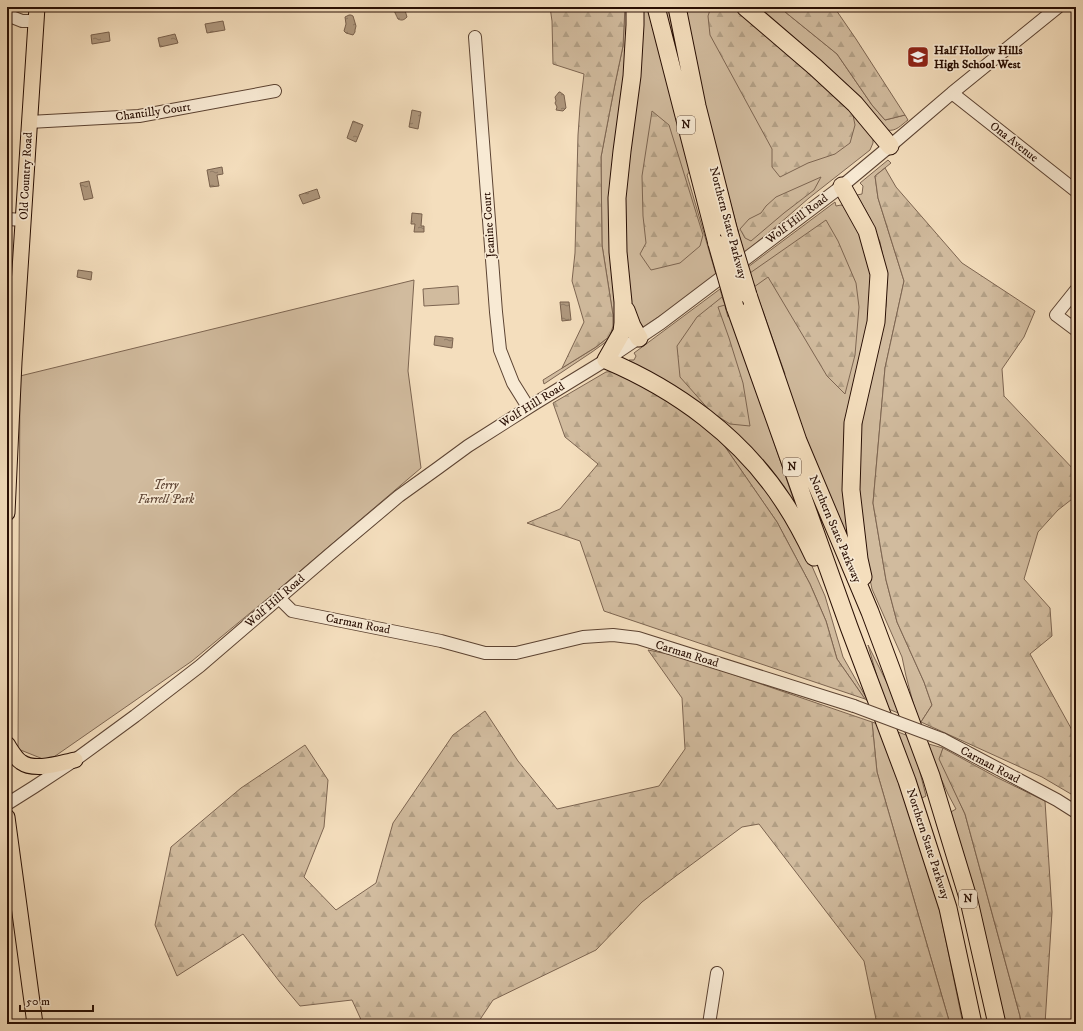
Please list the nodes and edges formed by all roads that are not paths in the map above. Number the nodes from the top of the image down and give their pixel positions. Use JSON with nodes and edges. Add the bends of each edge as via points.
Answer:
{"nodes":[{"id":1,"x":634,"y":7,"type":"edge"},
{"id":2,"x":656,"y":7,"type":"edge"},
{"id":3,"x":677,"y":7,"type":"edge"},
{"id":4,"x":745,"y":7,"type":"edge"},
{"id":5,"x":1058,"y":7,"type":"edge"},
{"id":6,"x":36,"y":14,"type":"edge"},
{"id":7,"x":7,"y":15,"type":"edge"},
{"id":8,"x":475,"y":37,"type":"dead end"},
{"id":9,"x":275,"y":91,"type":"dead end"},
{"id":10,"x":952,"y":93,"type":"junction"},
{"id":11,"x":29,"y":122,"type":"junction"},
{"id":12,"x":890,"y":146,"type":"junction"},
{"id":13,"x":842,"y":186,"type":"junction"},
{"id":14,"x":1076,"y":191,"type":"edge"},
{"id":15,"x":7,"y":219,"type":"edge"},
{"id":16,"x":24,"y":220,"type":"junction"},
{"id":17,"x":1076,"y":290,"type":"edge"},
{"id":18,"x":623,"y":302,"type":"junction"},
{"id":19,"x":1076,"y":330,"type":"edge"},
{"id":20,"x":639,"y":338,"type":"junction"},
{"id":21,"x":606,"y":360,"type":"junction"},
{"id":22,"x":528,"y":407,"type":"junction"},
{"id":23,"x":8,"y":447,"type":"edge"},
{"id":24,"x":7,"y":513,"type":"edge"},
{"id":25,"x":279,"y":598,"type":"junction"},
{"id":26,"x":870,"y":612,"type":"junction"},
{"id":27,"x":848,"y":627,"type":"junction"},
{"id":28,"x":7,"y":744,"type":"edge"},
{"id":29,"x":75,"y":760,"type":"junction"},
{"id":30,"x":7,"y":804,"type":"edge"},
{"id":31,"x":1076,"y":812,"type":"edge"},
{"id":32,"x":7,"y":817,"type":"edge"},
{"id":33,"x":10,"y":859,"type":"edge"},
{"id":34,"x":717,"y":973,"type":"dead end"},
{"id":35,"x":35,"y":1024,"type":"edge"},
{"id":36,"x":709,"y":1024,"type":"edge"},
{"id":37,"x":974,"y":1024,"type":"edge"},
{"id":38,"x":997,"y":1024,"type":"edge"}],
"edges":[{"from":1,"to":18,"type":"highway","via":[[632,76],[617,198],[618,252]]},
{"from":2,"to":27,"type":"highway","name":"Northern State Parkway","number":"N","bridge":true,"via":[[735,307]]},
{"from":3,"to":26,"type":"highway","name":"Northern State Parkway","number":"N","bridge":true,"via":[[729,232],[748,295],[798,441]]},
{"from":4,"to":12,"type":"highway","via":[[855,104]]},
{"from":5,"to":10,"type":"street","name":"Wolf Hill Road"},
{"from":6,"to":7,"type":"street","via":[[22,21]]},
{"from":6,"to":11,"type":"main road","name":"Old Country Road"},
{"from":8,"to":22,"type":"street","name":"Jeanine Court","via":[[500,350],[513,383]]},
{"from":9,"to":11,"type":"street","name":"Chantilly Court","via":[[139,116]]},
{"from":10,"to":12,"type":"street","name":"Wolf Hill Road"},
{"from":10,"to":14,"type":"street","name":"Ona Avenue"},
{"from":11,"to":16,"type":"main road","name":"Old Country Road"},
{"from":12,"to":13,"type":"street","name":"Wolf Hill Road"},
{"from":13,"to":20,"type":"street","name":"Wolf Hill Road"},
{"from":13,"to":26,"type":"highway","via":[[866,231],[879,274],[876,322],[853,423],[851,490]]},
{"from":15,"to":16,"type":"street"},
{"from":16,"to":23,"type":"main road","name":"Old Country Road"},
{"from":17,"to":19,"type":"street","via":[[1056,315]]},
{"from":18,"to":20,"type":"highway"},
{"from":18,"to":21,"type":"highway","via":[[622,332]]},
{"from":20,"to":21,"type":"street","name":"Wolf Hill Road"},
{"from":21,"to":22,"type":"street","name":"Wolf Hill Road"},
{"from":21,"to":27,"type":"highway","via":[[646,379],[681,400],[709,419],[745,453],[784,501]]},
{"from":22,"to":25,"type":"street","name":"Wolf Hill Road","via":[[398,496]]},
{"from":23,"to":24,"type":"main road","name":"Old Country Road"},
{"from":25,"to":29,"type":"street","name":"Wolf Hill Road","via":[[200,666]]},
{"from":25,"to":31,"type":"street","name":"Carman Road","bridge":true,"via":[[292,611],[441,641],[485,653],[516,653],[583,637],[613,635],[638,638],[854,706],[942,740]]},
{"from":26,"to":38,"type":"highway","name":"Northern State Parkway","number":"N","via":[[931,776],[969,901]]},
{"from":27,"to":37,"type":"highway","name":"Northern State Parkway","number":"N","via":[[907,781],[948,908]]},
{"from":28,"to":29,"type":"main road","via":[[22,762],[30,766],[47,766]]},
{"from":29,"to":30,"type":"street","name":"Wolf Hill Road"},
{"from":32,"to":33,"type":"main road"},
{"from":33,"to":35,"type":"main road"},
{"from":34,"to":36,"type":"street"}]}
